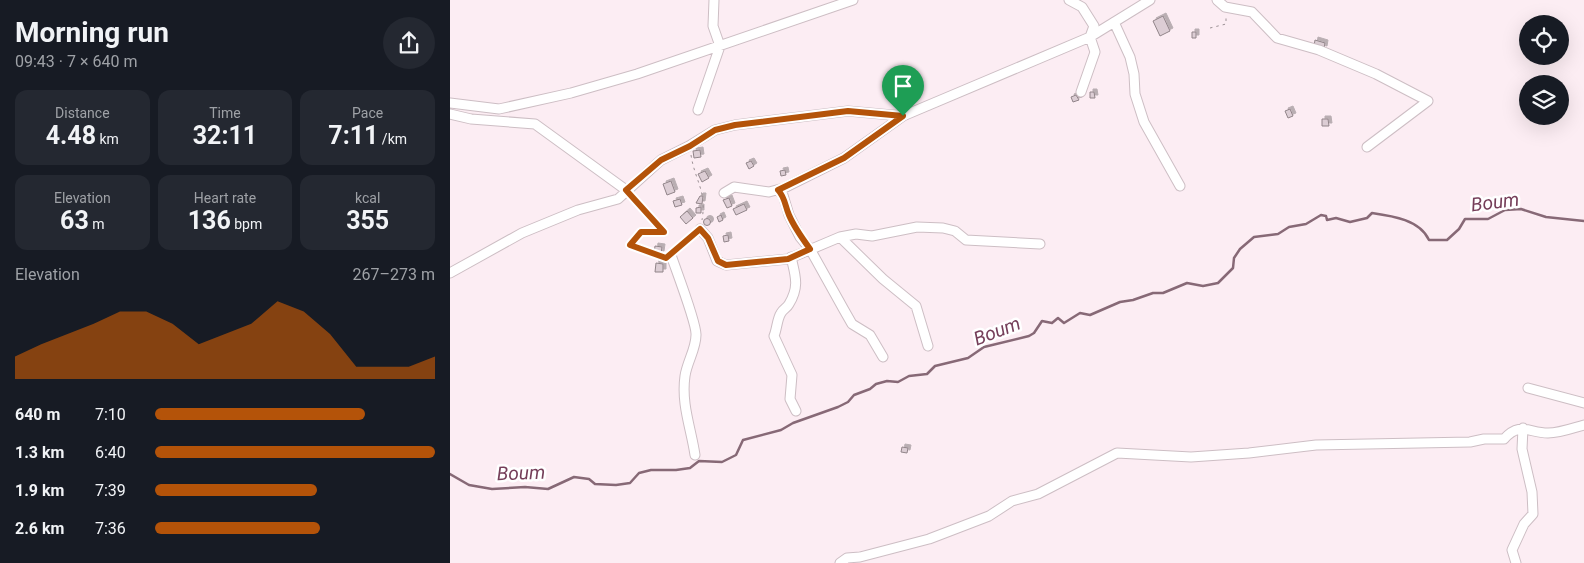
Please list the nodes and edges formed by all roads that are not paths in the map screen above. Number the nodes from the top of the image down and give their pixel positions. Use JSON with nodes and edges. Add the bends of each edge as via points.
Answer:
{"nodes":[{"id":1,"x":714,"y":0,"type":"edge"},
{"id":2,"x":853,"y":0,"type":"edge"},
{"id":3,"x":1069,"y":0,"type":"edge"},
{"id":4,"x":1150,"y":0,"type":"edge"},
{"id":5,"x":1217,"y":0,"type":"edge"},
{"id":6,"x":1114,"y":22,"type":"junction"},
{"id":7,"x":1090,"y":37,"type":"junction"},
{"id":8,"x":720,"y":46,"type":"junction"},
{"id":9,"x":1081,"y":92,"type":"dead end"},
{"id":10,"x":450,"y":103,"type":"edge"},
{"id":11,"x":698,"y":110,"type":"dead end"},
{"id":12,"x":450,"y":114,"type":"edge"},
{"id":13,"x":903,"y":116,"type":"junction"},
{"id":14,"x":1367,"y":147,"type":"dead end"},
{"id":15,"x":1180,"y":186,"type":"dead end"},
{"id":16,"x":626,"y":190,"type":"junction"},
{"id":17,"x":778,"y":190,"type":"junction"},
{"id":18,"x":724,"y":193,"type":"dead end"},
{"id":19,"x":700,"y":229,"type":"road end"},
{"id":20,"x":840,"y":237,"type":"junction"},
{"id":21,"x":1040,"y":244,"type":"dead end"},
{"id":22,"x":810,"y":249,"type":"junction"},
{"id":23,"x":671,"y":255,"type":"road end"},
{"id":24,"x":791,"y":257,"type":"junction"},
{"id":25,"x":450,"y":273,"type":"edge"},
{"id":26,"x":928,"y":346,"type":"dead end"},
{"id":27,"x":883,"y":357,"type":"dead end"},
{"id":28,"x":1528,"y":388,"type":"dead end"},
{"id":29,"x":1584,"y":403,"type":"edge"},
{"id":30,"x":796,"y":411,"type":"dead end"},
{"id":31,"x":1584,"y":425,"type":"edge"},
{"id":32,"x":1523,"y":428,"type":"junction"},
{"id":33,"x":694,"y":455,"type":"dead end"},
{"id":34,"x":840,"y":563,"type":"edge"},
{"id":35,"x":1516,"y":563,"type":"edge"}],
"edges":[{"from":1,"to":8,"type":"street","via":[[713,26]]},
{"from":2,"to":8,"type":"street"},
{"from":3,"to":7,"type":"street","via":[[1082,7],[1094,26]]},
{"from":4,"to":6,"type":"street"},
{"from":5,"to":14,"type":"street","via":[[1225,7],[1252,12],[1277,38],[1320,50],[1428,101]]},
{"from":6,"to":7,"type":"street"},
{"from":6,"to":15,"type":"street","via":[[1130,57],[1135,94],[1144,122]]},
{"from":7,"to":9,"type":"street","via":[[1094,52]]},
{"from":7,"to":13,"type":"street"},
{"from":8,"to":10,"type":"street","via":[[580,90],[499,109]]},
{"from":8,"to":11,"type":"street"},
{"from":12,"to":16,"type":"street","via":[[534,124]]},
{"from":13,"to":16,"type":"street","via":[[848,111],[715,130],[661,160]]},
{"from":13,"to":17,"type":"street","via":[[844,158]]},
{"from":16,"to":25,"type":"street","via":[[618,199],[578,210],[522,233]]},
{"from":17,"to":18,"type":"street","via":[[769,192],[734,187]]},
{"from":17,"to":22,"type":"street","via":[[800,237]]},
{"from":19,"to":24,"type":"street","via":[[708,238],[718,261],[726,265]]},
{"from":20,"to":21,"type":"street","via":[[872,236],[926,227],[955,231],[966,240]]},
{"from":20,"to":22,"type":"street"},
{"from":20,"to":26,"type":"street","via":[[916,306]]},
{"from":22,"to":24,"type":"street"},
{"from":22,"to":27,"type":"street","via":[[852,324],[870,335]]},
{"from":23,"to":33,"type":"street","via":[[697,334],[685,375],[684,394],[684,411],[692,432]]},
{"from":24,"to":30,"type":"street","via":[[796,272],[794,296],[781,312],[774,336],[792,375],[790,399]]},
{"from":28,"to":29,"type":"street"},
{"from":31,"to":32,"type":"street","via":[[1547,433]]},
{"from":32,"to":34,"type":"street","via":[[1511,431],[1504,439],[1470,442],[1316,445],[1249,454],[1191,456],[1117,453],[989,516],[929,539],[847,558]]},
{"from":32,"to":35,"type":"street","via":[[1522,449],[1532,492],[1533,514],[1524,524],[1512,550]]}]}
